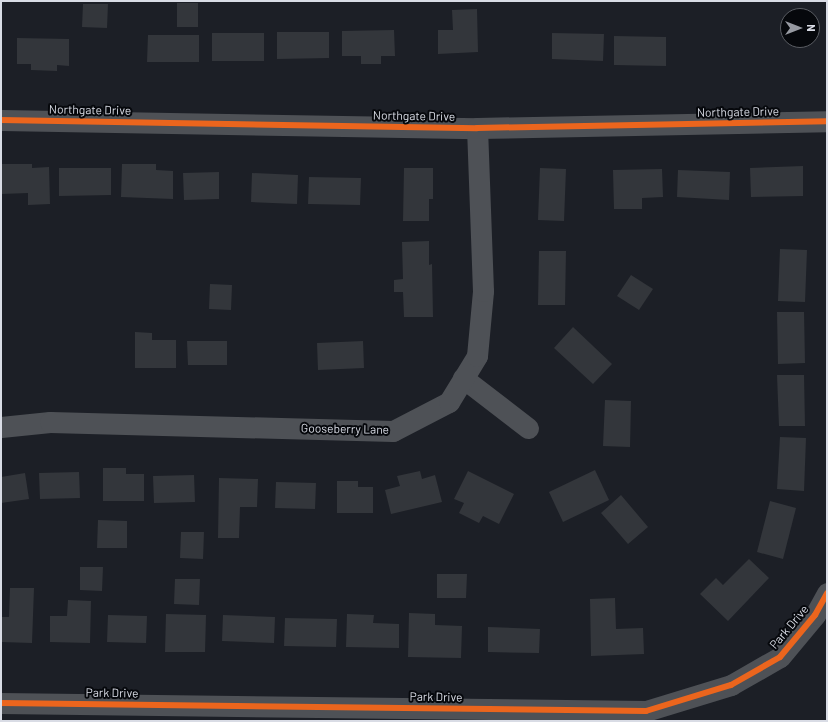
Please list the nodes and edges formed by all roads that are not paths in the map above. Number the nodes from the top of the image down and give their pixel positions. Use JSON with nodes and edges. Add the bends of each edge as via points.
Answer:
{"nodes":[{"id":1,"x":1,"y":120,"type":"edge"},
{"id":2,"x":827,"y":121,"type":"edge"},
{"id":3,"x":477,"y":128,"type":"junction"},
{"id":4,"x":463,"y":378,"type":"junction"},
{"id":5,"x":1,"y":427,"type":"edge"},
{"id":6,"x":528,"y":428,"type":"dead end"},
{"id":7,"x":827,"y":593,"type":"edge"},
{"id":8,"x":1,"y":703,"type":"edge"}],
"edges":[{"from":1,"to":3,"type":"street","name":"Northgate Drive"},
{"from":2,"to":3,"type":"street","name":"Northgate Drive"},
{"from":3,"to":4,"type":"street","name":"Gooseberry Lane","via":[[483,291],[477,356]]},
{"from":4,"to":5,"type":"street","name":"Gooseberry Lane","via":[[449,402],[393,431],[50,422]]},
{"from":4,"to":6,"type":"street"},
{"from":7,"to":8,"type":"street","name":"Park Drive","via":[[815,614],[780,657],[731,685],[646,711]]}]}
